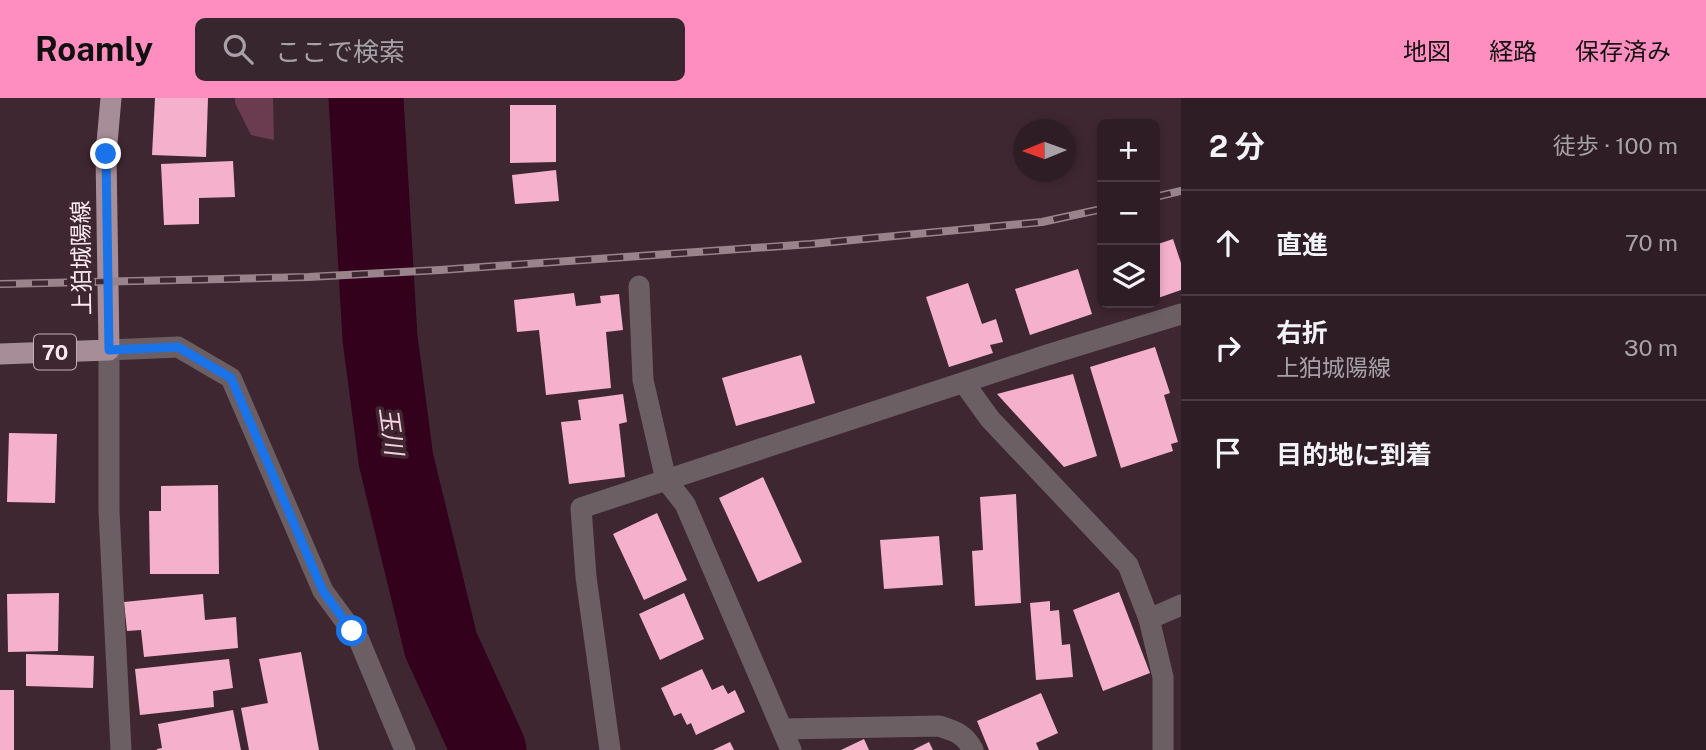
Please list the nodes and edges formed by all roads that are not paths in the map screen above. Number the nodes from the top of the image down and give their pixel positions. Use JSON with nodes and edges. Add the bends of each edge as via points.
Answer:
{"nodes":[{"id":1,"x":111,"y":98,"type":"edge"},
{"id":2,"x":639,"y":286,"type":"dead end"},
{"id":3,"x":1181,"y":314,"type":"edge"},
{"id":4,"x":109,"y":350,"type":"junction"},
{"id":5,"x":0,"y":354,"type":"edge"},
{"id":6,"x":964,"y":383,"type":"junction"},
{"id":7,"x":666,"y":480,"type":"junction"},
{"id":8,"x":1181,"y":605,"type":"edge"},
{"id":9,"x":1149,"y":619,"type":"junction"},
{"id":10,"x":783,"y":729,"type":"junction"},
{"id":11,"x":121,"y":750,"type":"edge"},
{"id":12,"x":405,"y":750,"type":"edge"},
{"id":13,"x":610,"y":750,"type":"edge"},
{"id":14,"x":791,"y":750,"type":"edge"},
{"id":15,"x":973,"y":750,"type":"edge"},
{"id":16,"x":1163,"y":750,"type":"edge"}],
"edges":[{"from":1,"to":4,"type":"main road","name":"上狛城陽線","number":"70","via":[[106,154]]},
{"from":2,"to":7,"type":"street","via":[[643,380]]},
{"from":3,"to":6,"type":"street"},
{"from":4,"to":5,"type":"main road","number":"70"},
{"from":4,"to":11,"type":"street","via":[[109,511]]},
{"from":4,"to":12,"type":"street","via":[[178,347],[231,378],[323,591],[359,640]]},
{"from":6,"to":7,"type":"street"},
{"from":6,"to":9,"type":"street","via":[[989,419],[1128,565]]},
{"from":7,"to":10,"type":"street","via":[[685,504]]},
{"from":7,"to":13,"type":"street","via":[[581,508]]},
{"from":8,"to":9,"type":"street"},
{"from":9,"to":16,"type":"street","via":[[1163,677]]},
{"from":10,"to":14,"type":"street"},
{"from":10,"to":15,"type":"street","via":[[939,726],[958,732]]}]}
